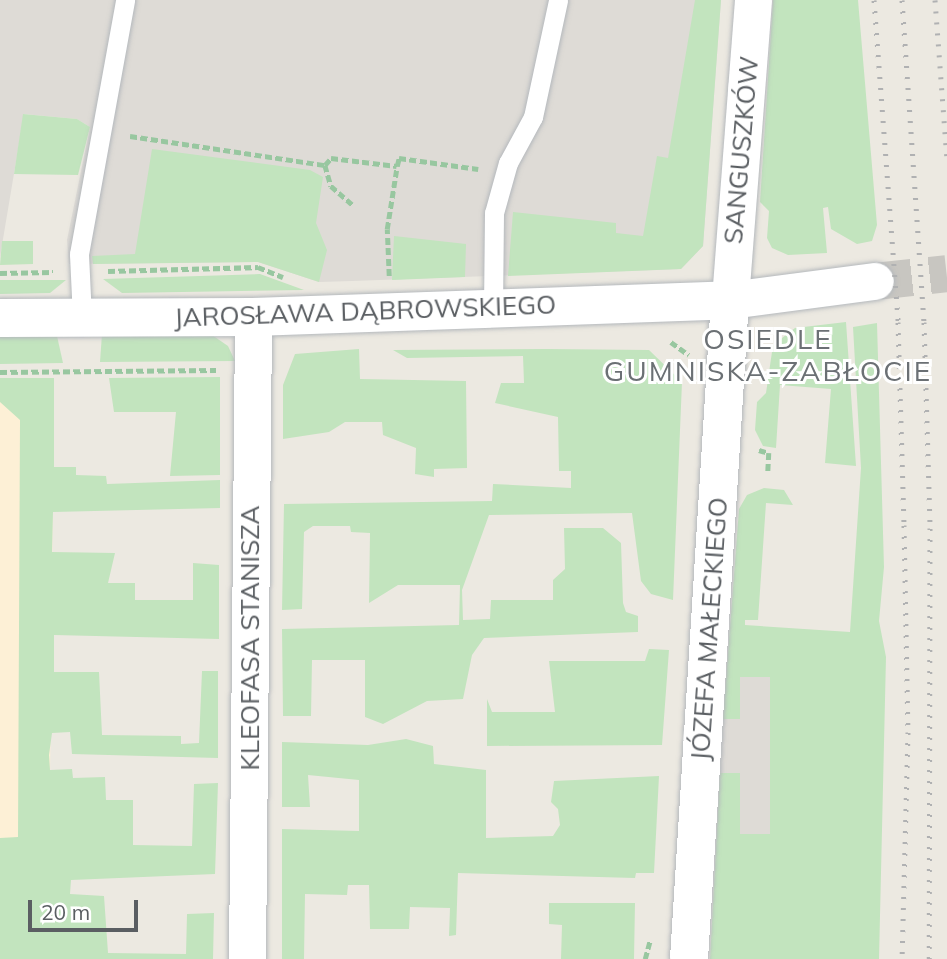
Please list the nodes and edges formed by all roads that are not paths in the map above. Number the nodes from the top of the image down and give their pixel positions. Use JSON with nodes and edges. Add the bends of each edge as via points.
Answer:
{"nodes":[{"id":1,"x":125,"y":0,"type":"edge"},
{"id":2,"x":558,"y":0,"type":"edge"},
{"id":3,"x":753,"y":0,"type":"edge"},
{"id":4,"x":875,"y":281,"type":"tunnel mouth"},
{"id":5,"x":730,"y":300,"type":"junction"},
{"id":6,"x":493,"y":309,"type":"junction"},
{"id":7,"x":82,"y":317,"type":"junction"},
{"id":8,"x":253,"y":317,"type":"junction"},
{"id":9,"x":0,"y":318,"type":"edge"},
{"id":10,"x":247,"y":959,"type":"edge"},
{"id":11,"x":688,"y":959,"type":"edge"}],
"edges":[{"from":1,"to":7,"type":"lane","via":[[80,272]]},
{"from":2,"to":6,"type":"lane","via":[[533,117],[505,172],[489,260]]},
{"from":3,"to":5,"type":"street","name":"SANGUSZKÓW"},
{"from":4,"to":5,"type":"street"},
{"from":5,"to":6,"type":"street","name":"JAROSŁAWA DĄBROWSKIEGO"},
{"from":5,"to":11,"type":"street","name":"JÓZEFA MAŁECKIEGO"},
{"from":6,"to":8,"type":"street","name":"JAROSŁAWA DĄBROWSKIEGO"},
{"from":7,"to":8,"type":"street","name":"JAROSŁAWA DĄBROWSKIEGO"},
{"from":7,"to":9,"type":"street","name":"JAROSŁAWA DĄBROWSKIEGO"},
{"from":8,"to":10,"type":"street","name":"KLEOFASA STANISZA"}]}
